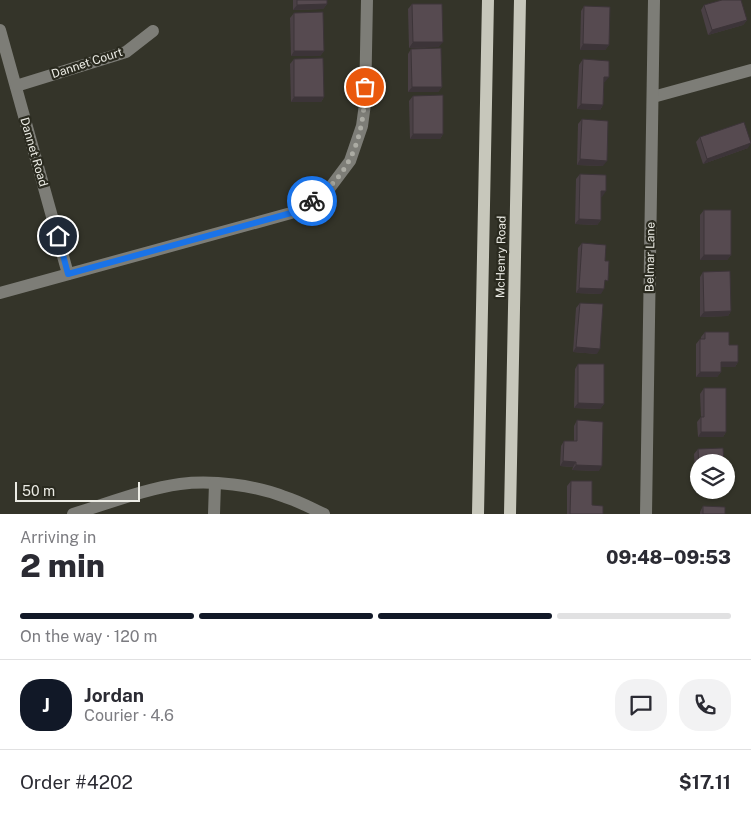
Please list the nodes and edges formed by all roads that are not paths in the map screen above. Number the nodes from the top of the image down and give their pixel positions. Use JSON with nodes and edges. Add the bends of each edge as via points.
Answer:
{"nodes":[{"id":1,"x":367,"y":0,"type":"edge"},
{"id":2,"x":488,"y":0,"type":"edge"},
{"id":3,"x":520,"y":0,"type":"edge"},
{"id":4,"x":654,"y":0,"type":"edge"},
{"id":5,"x":0,"y":30,"type":"edge"},
{"id":6,"x":153,"y":31,"type":"dead end"},
{"id":7,"x":751,"y":70,"type":"edge"},
{"id":8,"x":16,"y":86,"type":"junction"},
{"id":9,"x":653,"y":97,"type":"junction"},
{"id":10,"x":68,"y":274,"type":"junction"},
{"id":11,"x":0,"y":293,"type":"edge"},
{"id":12,"x":215,"y":483,"type":"junction"},
{"id":13,"x":73,"y":514,"type":"edge"},
{"id":14,"x":214,"y":514,"type":"edge"},
{"id":15,"x":324,"y":514,"type":"edge"},
{"id":16,"x":478,"y":514,"type":"edge"},
{"id":17,"x":510,"y":514,"type":"edge"},
{"id":18,"x":646,"y":514,"type":"edge"}],
"edges":[{"from":1,"to":10,"type":"street","via":[[362,126],[350,161],[329,189],[291,213]]},
{"from":2,"to":16,"type":"main road","name":"McHenry Road"},
{"from":3,"to":17,"type":"main road","name":"McHenry Road"},
{"from":4,"to":9,"type":"street","name":"Belmar Lane"},
{"from":5,"to":8,"type":"street","name":"Dannet Road"},
{"from":6,"to":8,"type":"street","name":"Dannet Court","via":[[126,52]]},
{"from":7,"to":9,"type":"street"},
{"from":8,"to":10,"type":"street","name":"Dannet Road"},
{"from":9,"to":18,"type":"street","name":"Belmar Lane"},
{"from":10,"to":11,"type":"street"},
{"from":12,"to":13,"type":"street","via":[[180,484],[156,489]]},
{"from":12,"to":14,"type":"street"},
{"from":12,"to":15,"type":"street","via":[[284,496]]}]}
